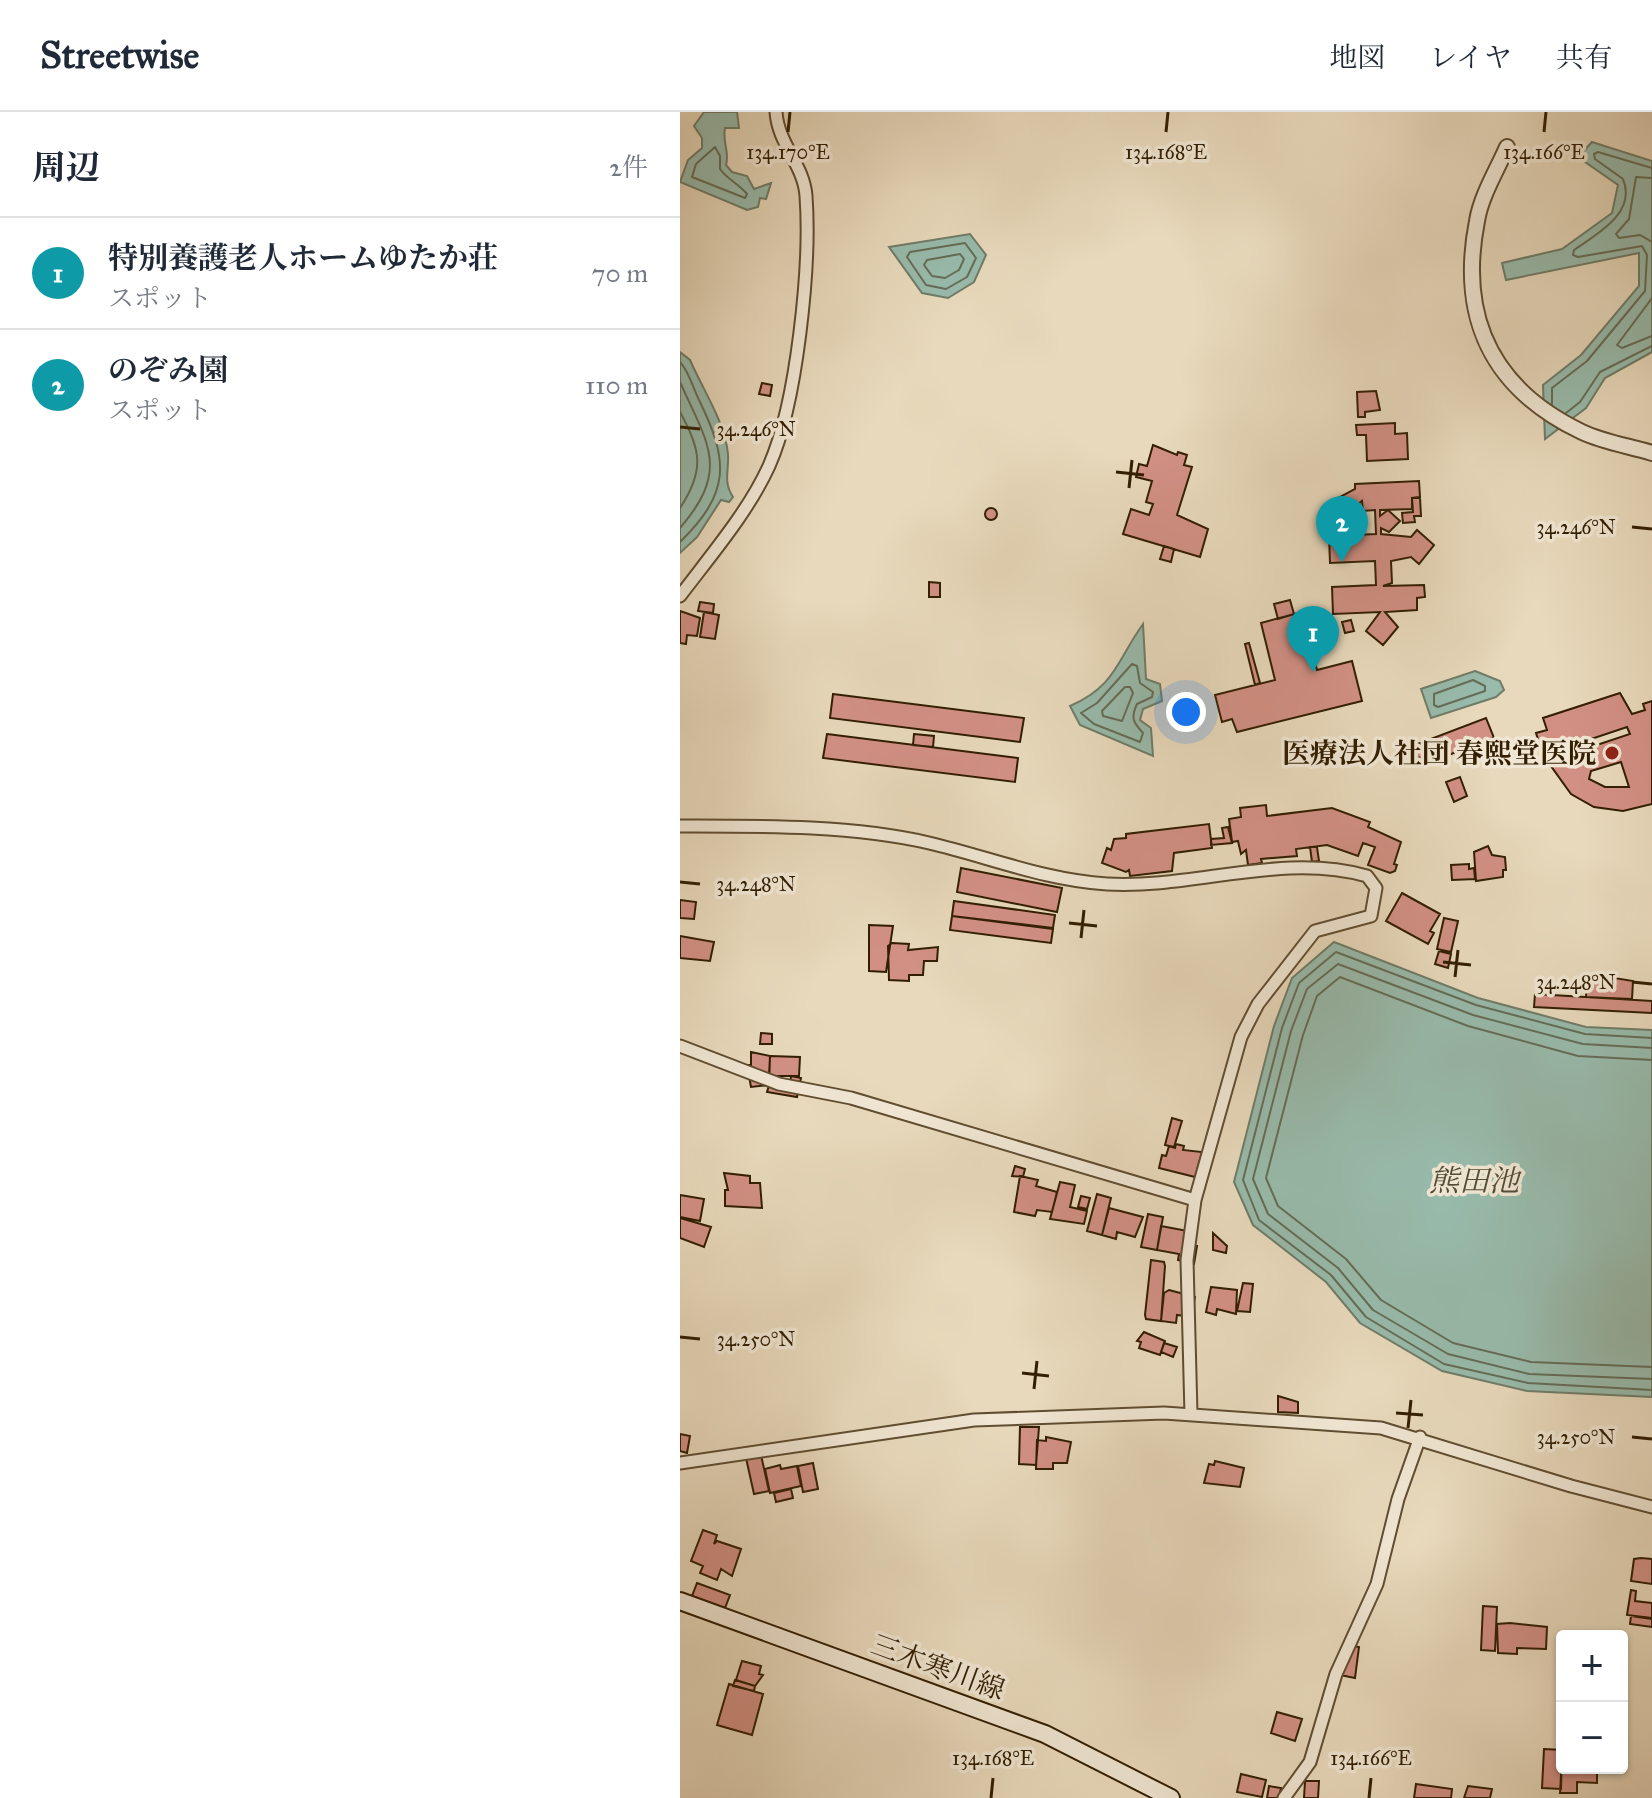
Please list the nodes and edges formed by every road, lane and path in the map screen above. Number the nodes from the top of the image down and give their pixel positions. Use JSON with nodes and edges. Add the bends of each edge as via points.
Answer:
{"nodes":[{"id":1,"x":776,"y":112,"type":"edge"},
{"id":2,"x":1507,"y":147,"type":"dead end"},
{"id":3,"x":1652,"y":453,"type":"edge"},
{"id":4,"x":680,"y":596,"type":"edge"},
{"id":5,"x":680,"y":826,"type":"edge"},
{"id":6,"x":680,"y":1046,"type":"edge"},
{"id":7,"x":1195,"y":1200,"type":"junction"},
{"id":8,"x":1191,"y":1414,"type":"junction"},
{"id":9,"x":1420,"y":1437,"type":"junction"},
{"id":10,"x":680,"y":1463,"type":"edge"},
{"id":11,"x":1652,"y":1507,"type":"edge"},
{"id":12,"x":680,"y":1601,"type":"edge"},
{"id":13,"x":1171,"y":1798,"type":"edge"},
{"id":14,"x":1284,"y":1798,"type":"edge"}],
"edges":[{"from":1,"to":4,"type":"street","via":[[779,134],[804,178],[806,198],[803,290],[788,405],[768,469]]},
{"from":2,"to":3,"type":"street","via":[[1477,218],[1471,264],[1475,312],[1495,363],[1538,407],[1584,433]]},
{"from":5,"to":7,"type":"street","via":[[750,826],[927,843],[1056,880],[1111,884],[1297,865],[1367,876],[1376,888],[1371,916],[1315,931],[1258,1004],[1241,1037]]},
{"from":6,"to":7,"type":"street","via":[[779,1084],[851,1098]]},
{"from":7,"to":8,"type":"street","via":[[1187,1260]]},
{"from":8,"to":9,"type":"street","via":[[1333,1422]]},
{"from":8,"to":10,"type":"street","via":[[1072,1413],[974,1420]]},
{"from":9,"to":11,"type":"street"},
{"from":9,"to":14,"type":"street","via":[[1398,1499],[1386,1559],[1336,1674],[1310,1762]]},
{"from":12,"to":13,"type":"main road","name":"三木寒川線","via":[[1045,1734]]}]}
